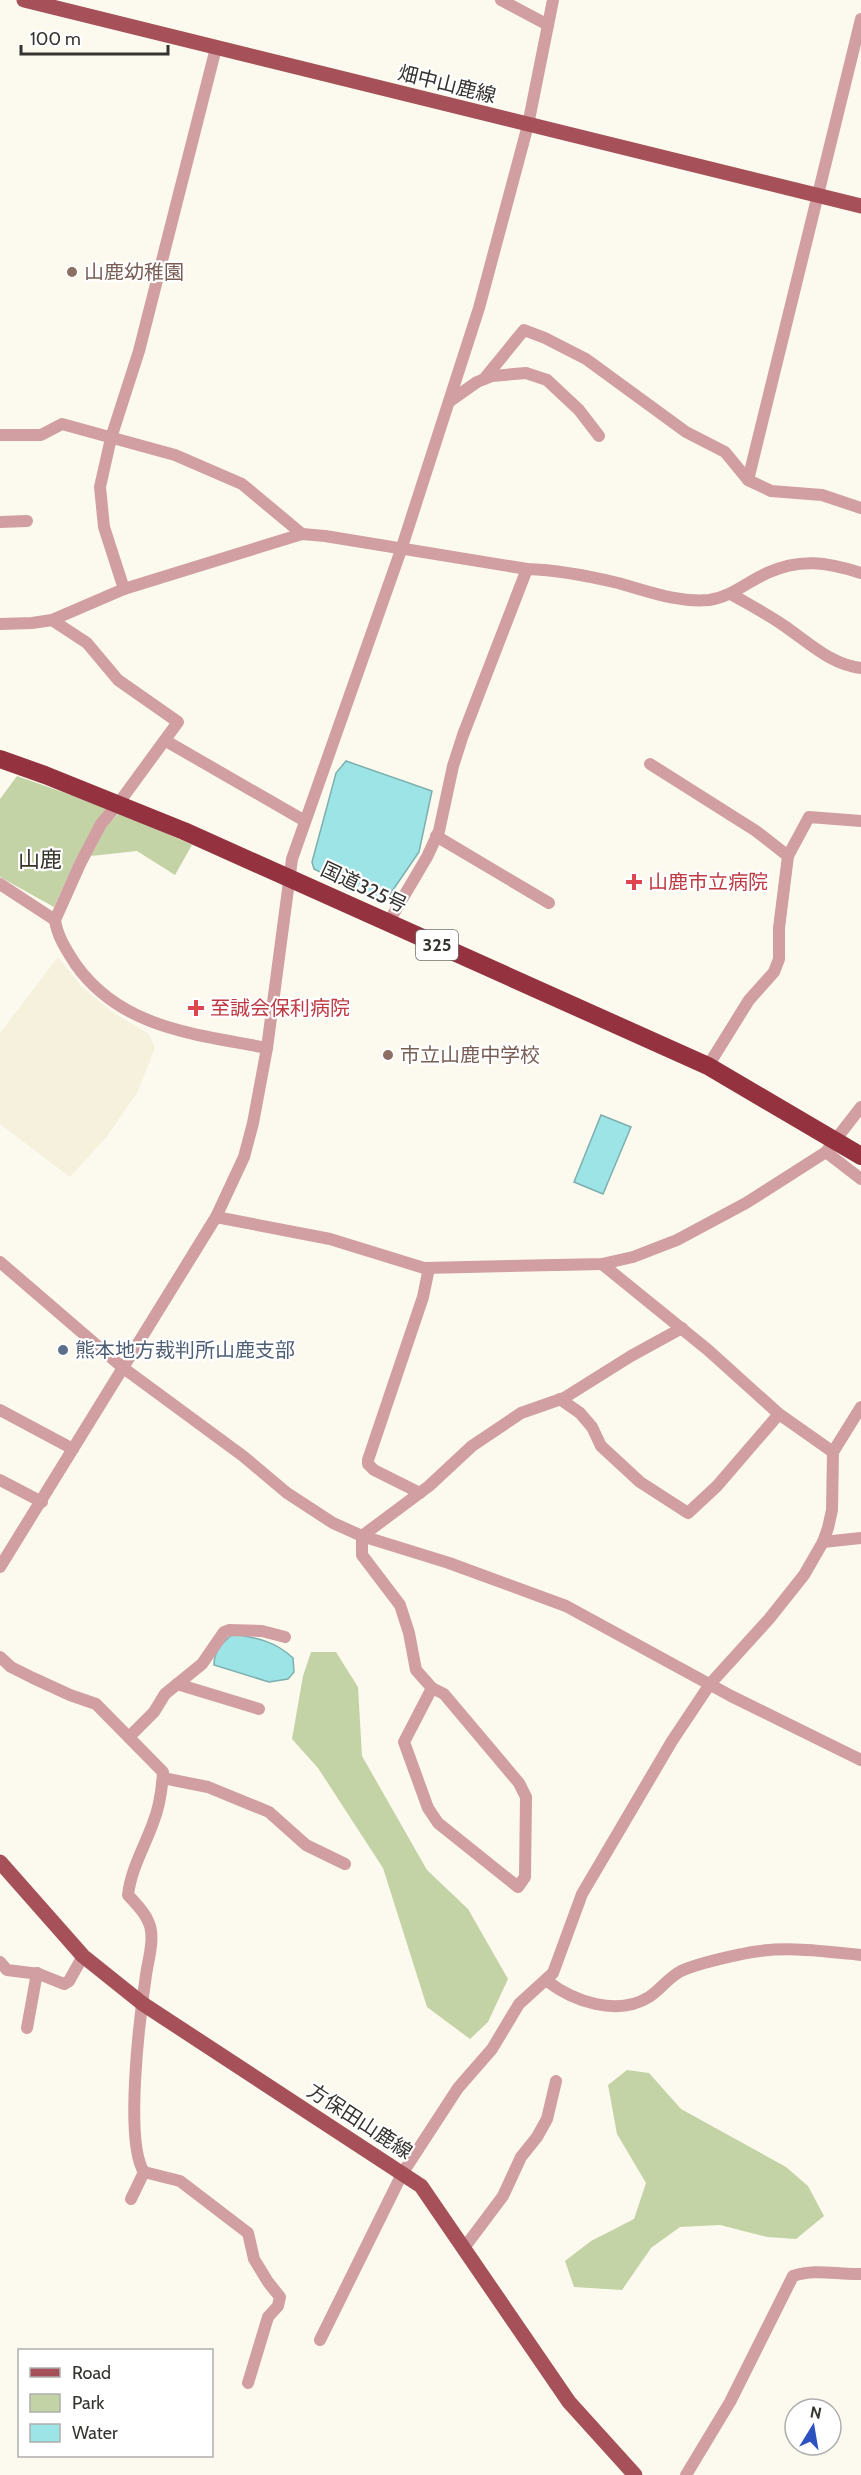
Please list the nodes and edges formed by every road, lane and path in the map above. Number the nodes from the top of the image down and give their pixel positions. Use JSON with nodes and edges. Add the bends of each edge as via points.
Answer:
{"nodes":[{"id":1,"x":24,"y":0,"type":"edge"},
{"id":2,"x":501,"y":0,"type":"edge"},
{"id":3,"x":553,"y":0,"type":"edge"},
{"id":4,"x":861,"y":19,"type":"edge"},
{"id":5,"x":548,"y":25,"type":"junction"},
{"id":6,"x":216,"y":48,"type":"junction"},
{"id":7,"x":528,"y":125,"type":"junction"},
{"id":8,"x":817,"y":195,"type":"junction"},
{"id":9,"x":861,"y":206,"type":"edge"},
{"id":10,"x":484,"y":379,"type":"junction"},
{"id":11,"x":450,"y":401,"type":"junction"},
{"id":12,"x":0,"y":435,"type":"edge"},
{"id":13,"x":599,"y":436,"type":"dead end"},
{"id":14,"x":111,"y":438,"type":"junction"},
{"id":15,"x":748,"y":480,"type":"junction"},
{"id":16,"x":861,"y":508,"type":"edge"},
{"id":17,"x":27,"y":521,"type":"dead end"},
{"id":18,"x":0,"y":522,"type":"edge"},
{"id":19,"x":302,"y":534,"type":"junction"},
{"id":20,"x":401,"y":550,"type":"junction"},
{"id":21,"x":845,"y":567,"type":"junction"},
{"id":22,"x":861,"y":567,"type":"edge"},
{"id":23,"x":527,"y":569,"type":"junction"},
{"id":24,"x":861,"y":573,"type":"edge"},
{"id":25,"x":124,"y":589,"type":"junction"},
{"id":26,"x":731,"y":594,"type":"junction"},
{"id":27,"x":52,"y":620,"type":"junction"},
{"id":28,"x":0,"y":624,"type":"edge"},
{"id":29,"x":861,"y":668,"type":"edge"},
{"id":30,"x":165,"y":741,"type":"junction"},
{"id":31,"x":0,"y":759,"type":"edge"},
{"id":32,"x":650,"y":764,"type":"dead end"},
{"id":33,"x":118,"y":804,"type":"junction"},
{"id":34,"x":861,"y":820,"type":"edge"},
{"id":35,"x":305,"y":821,"type":"junction"},
{"id":36,"x":436,"y":836,"type":"junction"},
{"id":37,"x":788,"y":856,"type":"junction"},
{"id":38,"x":289,"y":876,"type":"junction"},
{"id":39,"x":0,"y":884,"type":"edge"},
{"id":40,"x":549,"y":903,"type":"dead end"},
{"id":41,"x":55,"y":920,"type":"junction"},
{"id":42,"x":388,"y":923,"type":"junction"},
{"id":43,"x":267,"y":1048,"type":"junction"},
{"id":44,"x":708,"y":1066,"type":"junction"},
{"id":45,"x":861,"y":1107,"type":"edge"},
{"id":46,"x":831,"y":1146,"type":"junction"},
{"id":47,"x":861,"y":1156,"type":"edge"},
{"id":48,"x":861,"y":1179,"type":"edge"},
{"id":49,"x":216,"y":1217,"type":"junction"},
{"id":50,"x":0,"y":1262,"type":"edge"},
{"id":51,"x":602,"y":1264,"type":"junction"},
{"id":52,"x":429,"y":1268,"type":"junction"},
{"id":53,"x":682,"y":1328,"type":"junction"},
{"id":54,"x":122,"y":1367,"type":"junction"},
{"id":55,"x":560,"y":1399,"type":"junction"},
{"id":56,"x":861,"y":1407,"type":"edge"},
{"id":57,"x":0,"y":1410,"type":"edge"},
{"id":58,"x":778,"y":1414,"type":"junction"},
{"id":59,"x":73,"y":1449,"type":"junction"},
{"id":60,"x":833,"y":1452,"type":"junction"},
{"id":61,"x":0,"y":1480,"type":"edge"},
{"id":62,"x":420,"y":1493,"type":"junction"},
{"id":63,"x":42,"y":1502,"type":"junction"},
{"id":64,"x":362,"y":1536,"type":"junction"},
{"id":65,"x":861,"y":1538,"type":"edge"},
{"id":66,"x":824,"y":1542,"type":"junction"},
{"id":67,"x":0,"y":1567,"type":"edge"},
{"id":68,"x":285,"y":1637,"type":"dead end"},
{"id":69,"x":0,"y":1657,"type":"edge"},
{"id":70,"x":177,"y":1684,"type":"junction"},
{"id":71,"x":710,"y":1684,"type":"junction"},
{"id":72,"x":432,"y":1688,"type":"junction"},
{"id":73,"x":259,"y":1709,"type":"dead end"},
{"id":74,"x":129,"y":1737,"type":"junction"},
{"id":75,"x":861,"y":1760,"type":"edge"},
{"id":76,"x":163,"y":1778,"type":"junction"},
{"id":77,"x":0,"y":1862,"type":"edge"},
{"id":78,"x":345,"y":1864,"type":"dead end"},
{"id":79,"x":861,"y":1955,"type":"edge"},
{"id":80,"x":83,"y":1956,"type":"junction"},
{"id":81,"x":0,"y":1962,"type":"edge"},
{"id":82,"x":37,"y":1973,"type":"junction"},
{"id":83,"x":547,"y":1981,"type":"junction"},
{"id":84,"x":144,"y":2004,"type":"junction"},
{"id":85,"x":27,"y":2028,"type":"dead end"},
{"id":86,"x":556,"y":2081,"type":"dead end"},
{"id":87,"x":144,"y":2172,"type":"junction"},
{"id":88,"x":402,"y":2174,"type":"junction"},
{"id":89,"x":131,"y":2199,"type":"dead end"},
{"id":90,"x":464,"y":2248,"type":"junction"},
{"id":91,"x":861,"y":2274,"type":"edge"},
{"id":92,"x":320,"y":2340,"type":"dead end"},
{"id":93,"x":248,"y":2383,"type":"dead end"},
{"id":94,"x":635,"y":2475,"type":"edge"},
{"id":95,"x":686,"y":2475,"type":"edge"}],
"edges":[{"from":1,"to":6,"type":"main road","name":"畑中山鹿線"},
{"from":2,"to":5,"type":"street"},
{"from":3,"to":5,"type":"street"},
{"from":4,"to":8,"type":"street"},
{"from":5,"to":7,"type":"street"},
{"from":6,"to":7,"type":"main road","name":"畑中山鹿線"},
{"from":6,"to":14,"type":"street","via":[[139,351]]},
{"from":7,"to":8,"type":"main road","name":"畑中山鹿線"},
{"from":7,"to":11,"type":"street"},
{"from":8,"to":9,"type":"main road","name":"畑中山鹿線"},
{"from":8,"to":15,"type":"street"},
{"from":10,"to":11,"type":"street"},
{"from":10,"to":13,"type":"street","via":[[526,373],[547,380],[579,410]]},
{"from":10,"to":15,"type":"street","via":[[524,330],[545,338],[586,359],[686,432],[725,452]]},
{"from":11,"to":20,"type":"street"},
{"from":12,"to":14,"type":"street","via":[[41,435],[62,424]]},
{"from":14,"to":19,"type":"street","via":[[175,455],[242,484]]},
{"from":14,"to":25,"type":"street","via":[[100,487],[104,527]]},
{"from":15,"to":16,"type":"street","via":[[771,491],[822,495]]},
{"from":17,"to":18,"type":"street"},
{"from":19,"to":20,"type":"street"},
{"from":19,"to":25,"type":"street"},
{"from":20,"to":23,"type":"street"},
{"from":20,"to":35,"type":"street"},
{"from":21,"to":22,"type":"street"},
{"from":21,"to":24,"type":"street"},
{"from":21,"to":26,"type":"street","via":[[817,562],[792,566],[768,573]]},
{"from":23,"to":26,"type":"street","via":[[617,583],[677,600],[710,600]]},
{"from":23,"to":36,"type":"street","via":[[463,735]]},
{"from":25,"to":27,"type":"street"},
{"from":26,"to":29,"type":"street","via":[[828,657]]},
{"from":27,"to":28,"type":"street"},
{"from":27,"to":30,"type":"street","via":[[87,643],[118,680],[178,722]]},
{"from":30,"to":33,"type":"street"},
{"from":30,"to":35,"type":"street"},
{"from":31,"to":33,"type":"highway","name":"国道325号","number":"325"},
{"from":32,"to":37,"type":"street","via":[[756,831]]},
{"from":33,"to":38,"type":"highway","name":"国道325号","number":"325"},
{"from":33,"to":41,"type":"street","via":[[101,824]]},
{"from":34,"to":37,"type":"street","via":[[809,817]]},
{"from":35,"to":38,"type":"street"},
{"from":36,"to":40,"type":"street"},
{"from":36,"to":42,"type":"street"},
{"from":37,"to":44,"type":"street","via":[[779,959],[774,972],[749,1000]]},
{"from":38,"to":42,"type":"highway","name":"国道325号","number":"325"},
{"from":38,"to":43,"type":"street"},
{"from":39,"to":41,"type":"street"},
{"from":41,"to":43,"type":"street","via":[[56,929],[84,975],[97,991],[125,1009],[165,1027]]},
{"from":42,"to":44,"type":"highway","name":"国道325号","number":"325"},
{"from":43,"to":49,"type":"street","via":[[244,1157]]},
{"from":44,"to":46,"type":"highway","name":"国道325号","number":"325"},
{"from":45,"to":46,"type":"street"},
{"from":46,"to":47,"type":"highway","name":"国道325号","number":"325"},
{"from":46,"to":48,"type":"street"},
{"from":46,"to":51,"type":"street","via":[[747,1203],[677,1240]]},
{"from":49,"to":52,"type":"street","via":[[330,1239]]},
{"from":49,"to":54,"type":"street"},
{"from":50,"to":54,"type":"street"},
{"from":51,"to":52,"type":"street"},
{"from":51,"to":53,"type":"street"},
{"from":52,"to":62,"type":"street","via":[[423,1297],[368,1460],[374,1470]]},
{"from":53,"to":55,"type":"street"},
{"from":53,"to":58,"type":"street"},
{"from":54,"to":59,"type":"street"},
{"from":54,"to":64,"type":"street","via":[[287,1493],[333,1523]]},
{"from":55,"to":58,"type":"street","via":[[580,1413],[601,1446],[640,1482],[688,1513],[717,1486]]},
{"from":55,"to":62,"type":"street","via":[[521,1413],[472,1446]]},
{"from":56,"to":60,"type":"street"},
{"from":57,"to":59,"type":"street"},
{"from":58,"to":60,"type":"street"},
{"from":59,"to":63,"type":"street"},
{"from":60,"to":66,"type":"street","via":[[832,1510]]},
{"from":61,"to":63,"type":"street"},
{"from":62,"to":64,"type":"street"},
{"from":63,"to":67,"type":"street"},
{"from":64,"to":71,"type":"street","via":[[567,1606]]},
{"from":64,"to":72,"type":"street","via":[[362,1555],[400,1605],[416,1670]]},
{"from":65,"to":66,"type":"street"},
{"from":66,"to":71,"type":"street","via":[[769,1619]]},
{"from":68,"to":70,"type":"street","via":[[262,1631],[224,1632],[202,1664]]},
{"from":69,"to":74,"type":"street","via":[[33,1678],[96,1704]]},
{"from":70,"to":73,"type":"street"},
{"from":70,"to":74,"type":"street"},
{"from":71,"to":75,"type":"street"},
{"from":71,"to":83,"type":"street","via":[[582,1894]]},
{"from":72,"to":72,"type":"street","via":[[444,1694],[519,1783],[526,1797],[525,1877],[518,1887],[438,1823],[428,1808],[404,1742]]},
{"from":74,"to":76,"type":"street","via":[[163,1772]]},
{"from":76,"to":78,"type":"street","via":[[208,1787],[269,1812],[306,1845]]},
{"from":76,"to":84,"type":"street","via":[[154,1823],[132,1874],[128,1895],[150,1922]]},
{"from":77,"to":80,"type":"main road","name":"方保田山鹿線"},
{"from":79,"to":83,"type":"street","via":[[821,1951],[744,1954],[680,1972],[648,1998],[622,2006],[579,2000]]},
{"from":80,"to":82,"type":"street","via":[[64,1984]]},
{"from":80,"to":84,"type":"main road","name":"方保田山鹿線"},
{"from":81,"to":82,"type":"street","via":[[7,1970]]},
{"from":82,"to":85,"type":"street"},
{"from":83,"to":88,"type":"street","via":[[519,2004],[492,2049],[458,2088]]},
{"from":84,"to":87,"type":"street","via":[[133,2130],[138,2164]]},
{"from":84,"to":88,"type":"main road","name":"方保田山鹿線"},
{"from":86,"to":90,"type":"street","via":[[547,2119],[521,2157],[503,2196]]},
{"from":87,"to":89,"type":"street"},
{"from":87,"to":93,"type":"street","via":[[180,2181],[248,2233],[254,2259],[280,2297],[268,2317]]},
{"from":88,"to":90,"type":"main road","name":"方保田山鹿線","via":[[421,2186]]},
{"from":88,"to":92,"type":"street"},
{"from":90,"to":94,"type":"main road","name":"方保田山鹿線","via":[[569,2402]]},
{"from":91,"to":95,"type":"street","via":[[808,2271],[793,2276],[730,2402]]}]}
